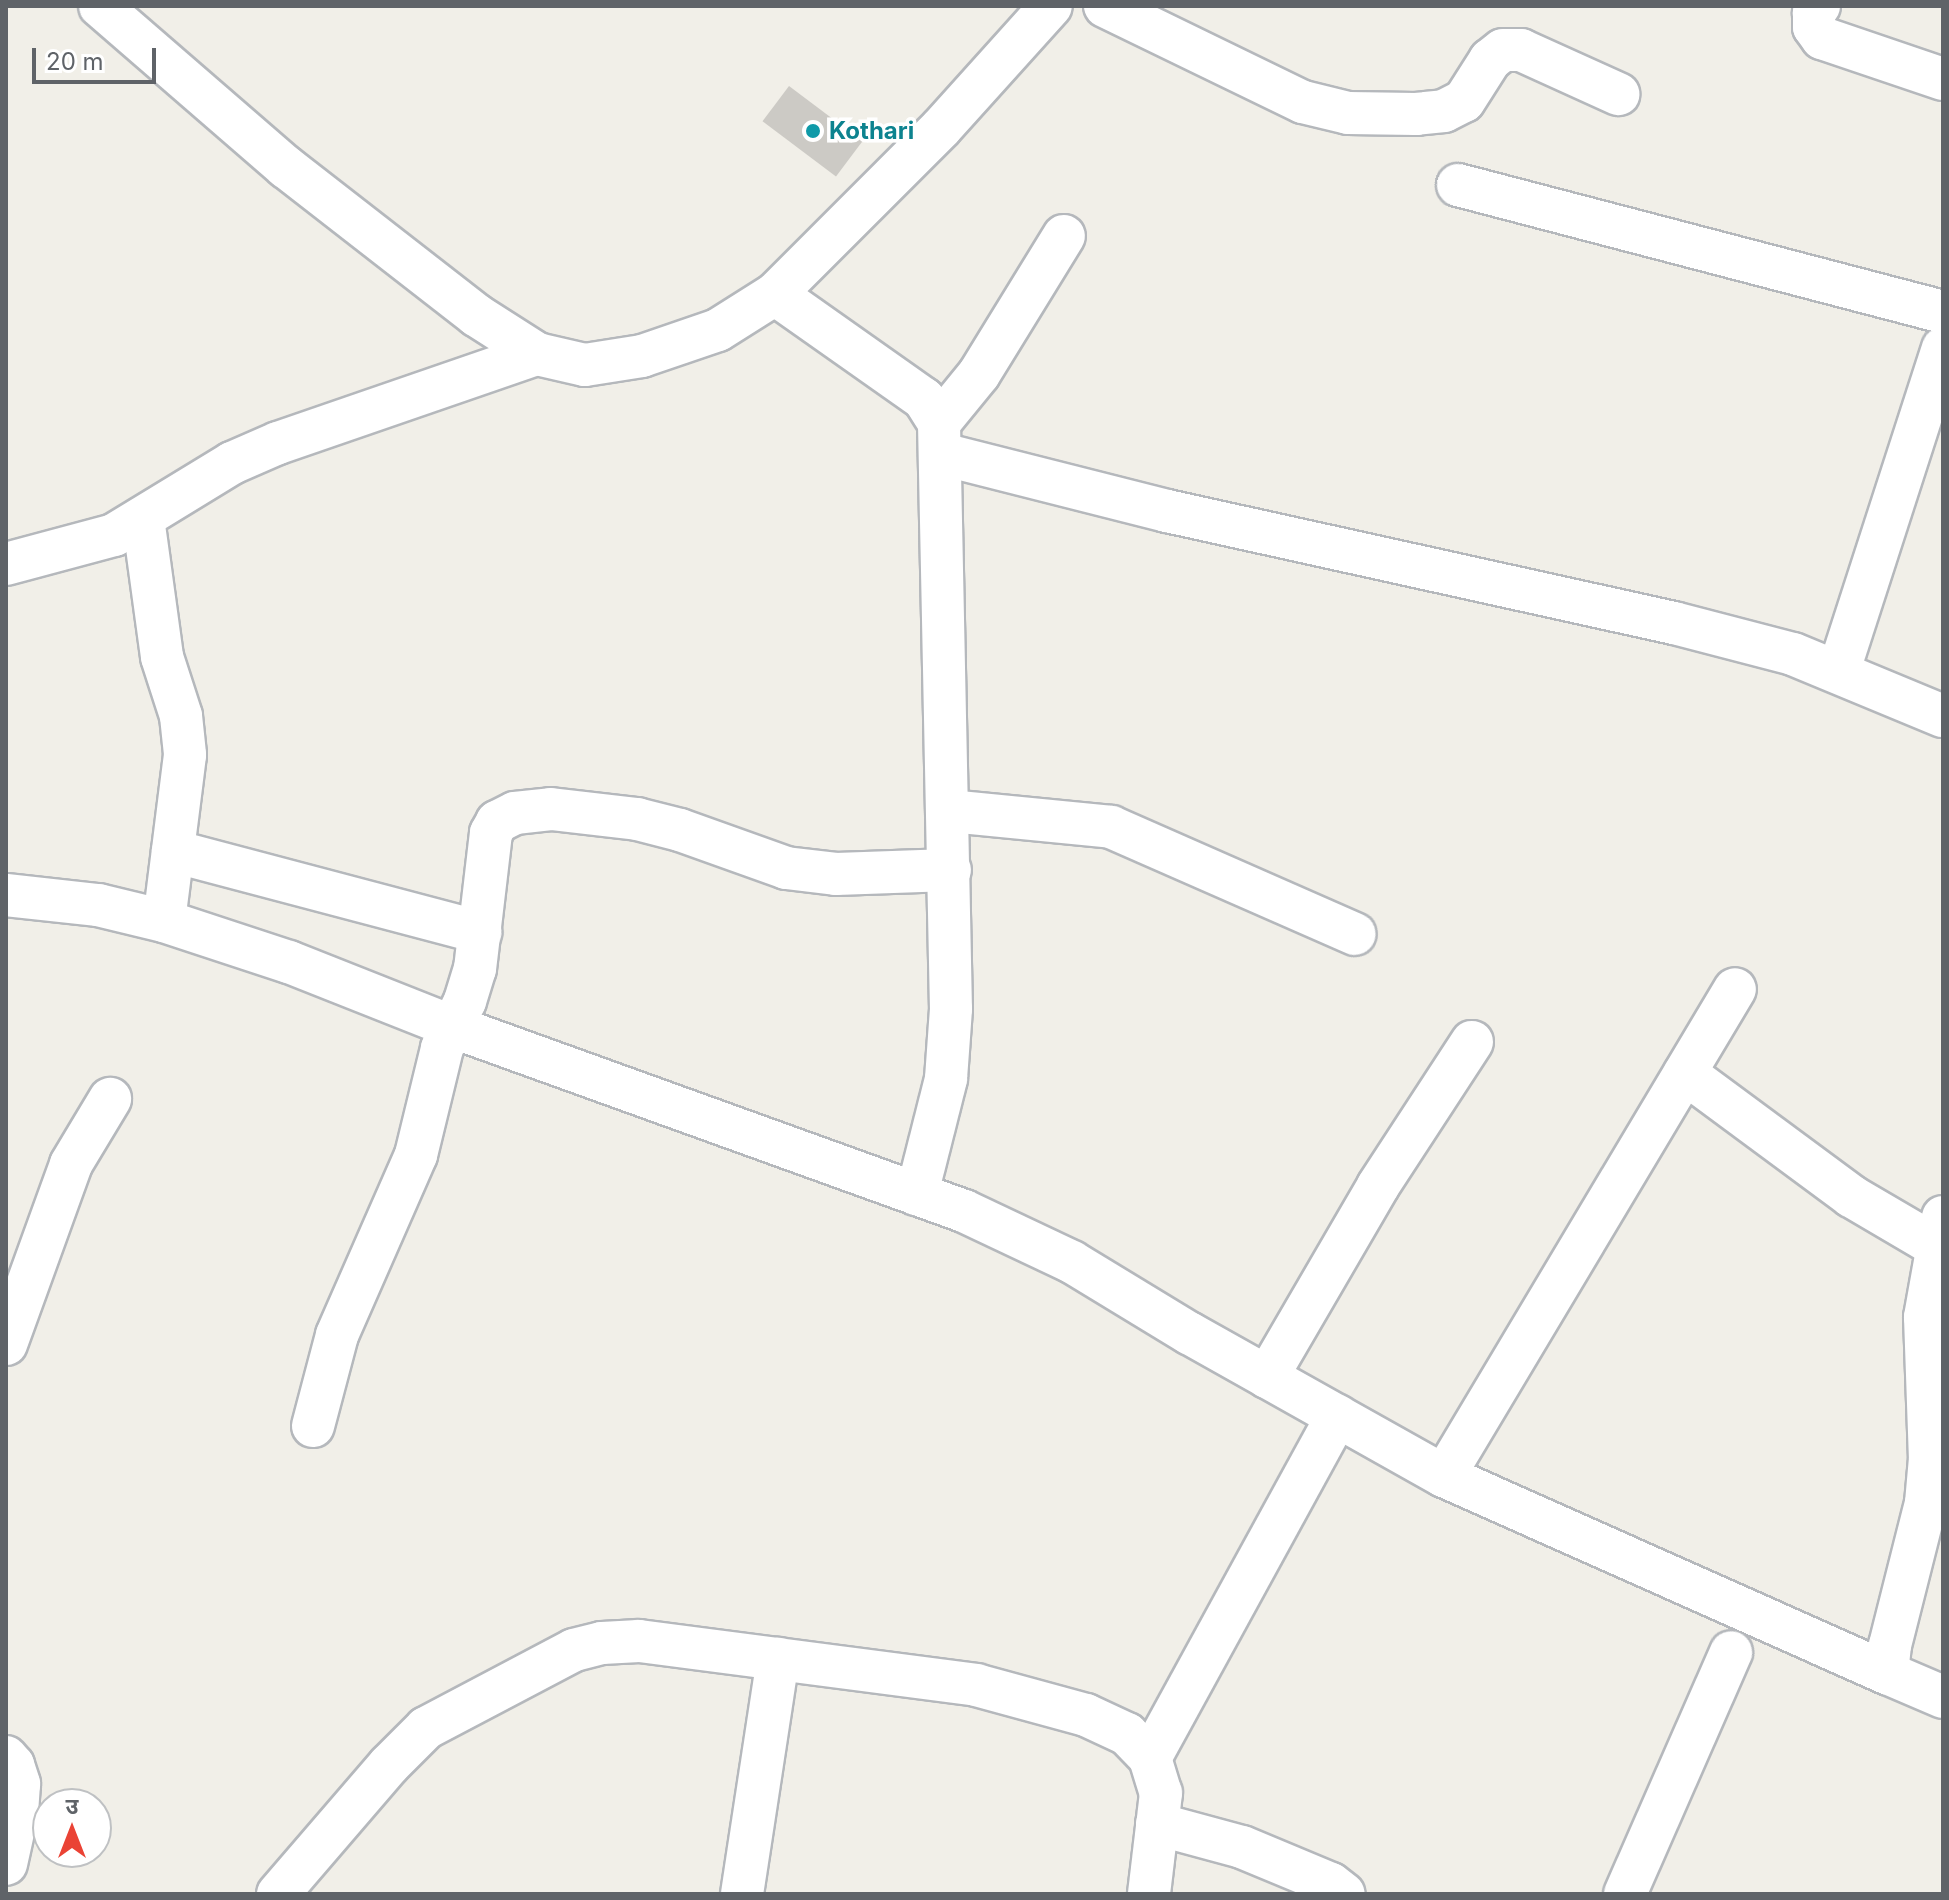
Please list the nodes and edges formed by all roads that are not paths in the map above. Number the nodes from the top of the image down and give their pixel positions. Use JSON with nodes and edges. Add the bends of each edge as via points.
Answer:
{"nodes":[{"id":1,"x":100,"y":6,"type":"edge"},
{"id":2,"x":1051,"y":6,"type":"edge"},
{"id":3,"x":1105,"y":6,"type":"edge"},
{"id":4,"x":1819,"y":6,"type":"edge"},
{"id":5,"x":1943,"y":79,"type":"edge"},
{"id":6,"x":1618,"y":94,"type":"dead end"},
{"id":7,"x":1458,"y":185,"type":"dead end"},
{"id":8,"x":1064,"y":236,"type":"dead end"},
{"id":9,"x":775,"y":294,"type":"junction"},
{"id":10,"x":1943,"y":312,"type":"edge"},
{"id":11,"x":1943,"y":348,"type":"edge"},
{"id":12,"x":537,"y":354,"type":"junction"},
{"id":13,"x":941,"y":439,"type":"junction"},
{"id":14,"x":143,"y":518,"type":"junction"},
{"id":15,"x":6,"y":564,"type":"edge"},
{"id":16,"x":1839,"y":670,"type":"junction"},
{"id":17,"x":1943,"y":716,"type":"edge"},
{"id":18,"x":949,"y":811,"type":"junction"},
{"id":19,"x":173,"y":851,"type":"junction"},
{"id":20,"x":950,"y":870,"type":"junction"},
{"id":21,"x":6,"y":895,"type":"edge"},
{"id":22,"x":164,"y":921,"type":"junction"},
{"id":23,"x":480,"y":932,"type":"junction"},
{"id":24,"x":1355,"y":934,"type":"dead end"},
{"id":25,"x":1735,"y":989,"type":"dead end"},
{"id":26,"x":451,"y":1026,"type":"junction"},
{"id":27,"x":1472,"y":1042,"type":"dead end"},
{"id":28,"x":1685,"y":1073,"type":"junction"},
{"id":29,"x":110,"y":1099,"type":"dead end"},
{"id":30,"x":917,"y":1194,"type":"junction"},
{"id":31,"x":1941,"y":1238,"type":"edge"},
{"id":32,"x":6,"y":1344,"type":"edge"},
{"id":33,"x":1267,"y":1377,"type":"junction"},
{"id":34,"x":1337,"y":1416,"type":"junction"},
{"id":35,"x":313,"y":1426,"type":"dead end"},
{"id":36,"x":1444,"y":1476,"type":"junction"},
{"id":37,"x":1731,"y":1652,"type":"dead end"},
{"id":38,"x":778,"y":1659,"type":"junction"},
{"id":39,"x":1887,"y":1673,"type":"junction"},
{"id":40,"x":1943,"y":1697,"type":"edge"},
{"id":41,"x":6,"y":1757,"type":"edge"},
{"id":42,"x":1150,"y":1758,"type":"junction"},
{"id":43,"x":1157,"y":1824,"type":"junction"},
{"id":44,"x":6,"y":1864,"type":"edge"},
{"id":45,"x":278,"y":1894,"type":"edge"},
{"id":46,"x":742,"y":1894,"type":"edge"},
{"id":47,"x":1149,"y":1894,"type":"edge"},
{"id":48,"x":1344,"y":1894,"type":"edge"},
{"id":49,"x":1625,"y":1894,"type":"edge"}],
"edges":[{"from":1,"to":12,"type":"street","via":[[286,167],[476,315]]},
{"from":2,"to":9,"type":"street","via":[[941,128]]},
{"from":3,"to":6,"type":"street","via":[[1303,102],[1348,113],[1444,111],[1464,101],[1490,60],[1503,50],[1547,59]]},
{"from":4,"to":5,"type":"street","via":[[1814,27],[1822,38]]},
{"from":7,"to":10,"type":"street"},
{"from":8,"to":13,"type":"street"},
{"from":9,"to":12,"type":"street","via":[[718,330],[642,356],[585,365]]},
{"from":9,"to":13,"type":"street","via":[[924,399]]},
{"from":11,"to":16,"type":"street"},
{"from":12,"to":14,"type":"street","via":[[278,443],[232,463]]},
{"from":13,"to":16,"type":"street","via":[[1167,511],[1674,623]]},
{"from":13,"to":18,"type":"street"},
{"from":14,"to":15,"type":"street","via":[[114,535]]},
{"from":14,"to":19,"type":"street","via":[[162,657],[181,716],[185,755]]},
{"from":16,"to":17,"type":"street"},
{"from":18,"to":20,"type":"street"},
{"from":18,"to":24,"type":"street","via":[[1111,827]]},
{"from":19,"to":22,"type":"street"},
{"from":19,"to":23,"type":"street"},
{"from":20,"to":23,"type":"street","via":[[836,874],[786,868],[637,819],[551,809],[515,813],[497,822],[491,833]]},
{"from":20,"to":30,"type":"street","via":[[946,1079]]},
{"from":21,"to":22,"type":"street","via":[[98,905]]},
{"from":22,"to":26,"type":"street","via":[[289,962]]},
{"from":23,"to":26,"type":"street","via":[[465,1001]]},
{"from":25,"to":28,"type":"street"},
{"from":26,"to":30,"type":"street"},
{"from":26,"to":35,"type":"street","via":[[416,1155],[337,1335]]},
{"from":27,"to":33,"type":"street","via":[[1378,1186]]},
{"from":28,"to":31,"type":"street","via":[[1851,1196]]},
{"from":28,"to":36,"type":"street"},
{"from":29,"to":32,"type":"street","via":[[71,1164]]},
{"from":30,"to":33,"type":"street","via":[[1072,1262]]},
{"from":31,"to":39,"type":"street","via":[[1925,1317],[1930,1458],[1926,1503]]},
{"from":33,"to":34,"type":"street"},
{"from":34,"to":36,"type":"street"},
{"from":34,"to":42,"type":"street"},
{"from":36,"to":39,"type":"street"},
{"from":37,"to":49,"type":"street"},
{"from":38,"to":42,"type":"street","via":[[976,1685],[1086,1715],[1127,1734]]},
{"from":38,"to":45,"type":"street","via":[[639,1641],[574,1650],[426,1728]]},
{"from":38,"to":46,"type":"street"},
{"from":39,"to":40,"type":"street"},
{"from":41,"to":44,"type":"street","via":[[19,1784]]},
{"from":42,"to":43,"type":"street","via":[[1161,1793]]},
{"from":43,"to":47,"type":"street"},
{"from":43,"to":48,"type":"street","via":[[1242,1847]]}]}
